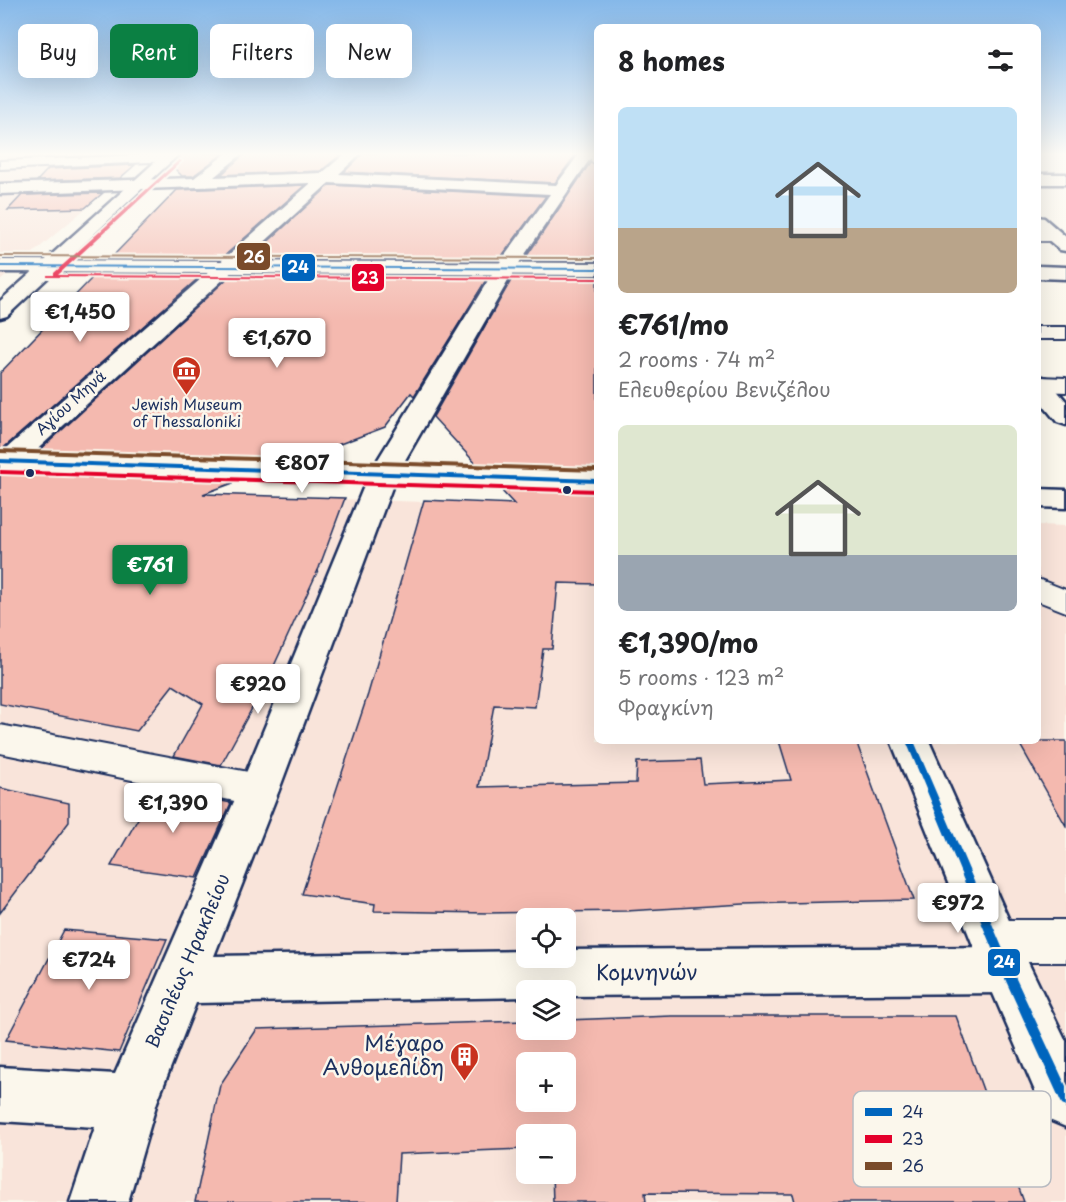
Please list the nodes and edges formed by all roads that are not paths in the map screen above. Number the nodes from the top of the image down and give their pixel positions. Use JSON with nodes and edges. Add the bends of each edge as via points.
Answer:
{"nodes":[{"id":1,"x":111,"y":209,"type":"edge"},
{"id":2,"x":288,"y":209,"type":"edge"},
{"id":3,"x":548,"y":209,"type":"edge"},
{"id":4,"x":1041,"y":226,"type":"edge"},
{"id":5,"x":1053,"y":240,"type":"edge"},
{"id":6,"x":0,"y":266,"type":"edge"},
{"id":7,"x":49,"y":266,"type":"junction"},
{"id":8,"x":223,"y":267,"type":"junction"},
{"id":9,"x":505,"y":269,"type":"junction"},
{"id":10,"x":594,"y":269,"type":"edge"},
{"id":11,"x":1041,"y":272,"type":"edge"},
{"id":12,"x":1066,"y":273,"type":"edge"},
{"id":13,"x":0,"y":312,"type":"edge"},
{"id":14,"x":1041,"y":333,"type":"edge"},
{"id":15,"x":1066,"y":333,"type":"edge"},
{"id":16,"x":1041,"y":384,"type":"edge"},
{"id":17,"x":1066,"y":385,"type":"edge"},
{"id":18,"x":1041,"y":388,"type":"edge"},
{"id":19,"x":1066,"y":417,"type":"edge"},
{"id":20,"x":4,"y":461,"type":"edge"},
{"id":21,"x":383,"y":474,"type":"junction"},
{"id":22,"x":594,"y":481,"type":"edge"},
{"id":23,"x":1041,"y":498,"type":"edge"},
{"id":24,"x":1066,"y":499,"type":"edge"},
{"id":25,"x":1041,"y":590,"type":"edge"},
{"id":26,"x":1066,"y":602,"type":"edge"},
{"id":27,"x":0,"y":739,"type":"edge"},
{"id":28,"x":911,"y":744,"type":"edge"},
{"id":29,"x":259,"y":790,"type":"junction"},
{"id":30,"x":1066,"y":942,"type":"edge"},
{"id":31,"x":1002,"y":955,"type":"junction"},
{"id":32,"x":179,"y":980,"type":"junction"},
{"id":33,"x":0,"y":1094,"type":"edge"},
{"id":34,"x":1066,"y":1100,"type":"edge"},
{"id":35,"x":130,"y":1102,"type":"junction"},
{"id":36,"x":99,"y":1202,"type":"edge"}],
"edges":[{"from":1,"to":7,"type":"street"},
{"from":2,"to":8,"type":"street","name":"Αγίου Μηνά"},
{"from":3,"to":9,"type":"street","name":"Βασιλέως Ηρακλείου"},
{"from":4,"to":5,"type":"street"},
{"from":6,"to":7,"type":"street"},
{"from":7,"to":8,"type":"street"},
{"from":7,"to":13,"type":"street"},
{"from":8,"to":9,"type":"street"},
{"from":8,"to":20,"type":"street","name":"Αγίου Μηνά"},
{"from":9,"to":10,"type":"street"},
{"from":9,"to":21,"type":"street","name":"Βασιλέως Ηρακλείου"},
{"from":11,"to":12,"type":"street"},
{"from":14,"to":15,"type":"street"},
{"from":16,"to":17,"type":"street"},
{"from":18,"to":19,"type":"street"},
{"from":20,"to":21,"type":"street"},
{"from":21,"to":22,"type":"street"},
{"from":21,"to":29,"type":"street","name":"Βασιλέως Ηρακλείου"},
{"from":23,"to":24,"type":"street"},
{"from":25,"to":26,"type":"street"},
{"from":27,"to":29,"type":"street"},
{"from":28,"to":31,"type":"street"},
{"from":29,"to":32,"type":"street","name":"Βασιλέως Ηρακλείου"},
{"from":30,"to":31,"type":"street"},
{"from":31,"to":32,"type":"street","name":"Κομνηνών"},
{"from":31,"to":34,"type":"street"},
{"from":32,"to":35,"type":"street","name":"Βασιλέως Ηρακλείου"},
{"from":33,"to":35,"type":"street"},
{"from":35,"to":36,"type":"street","name":"Βασιλέως Ηρακλείου"}]}
